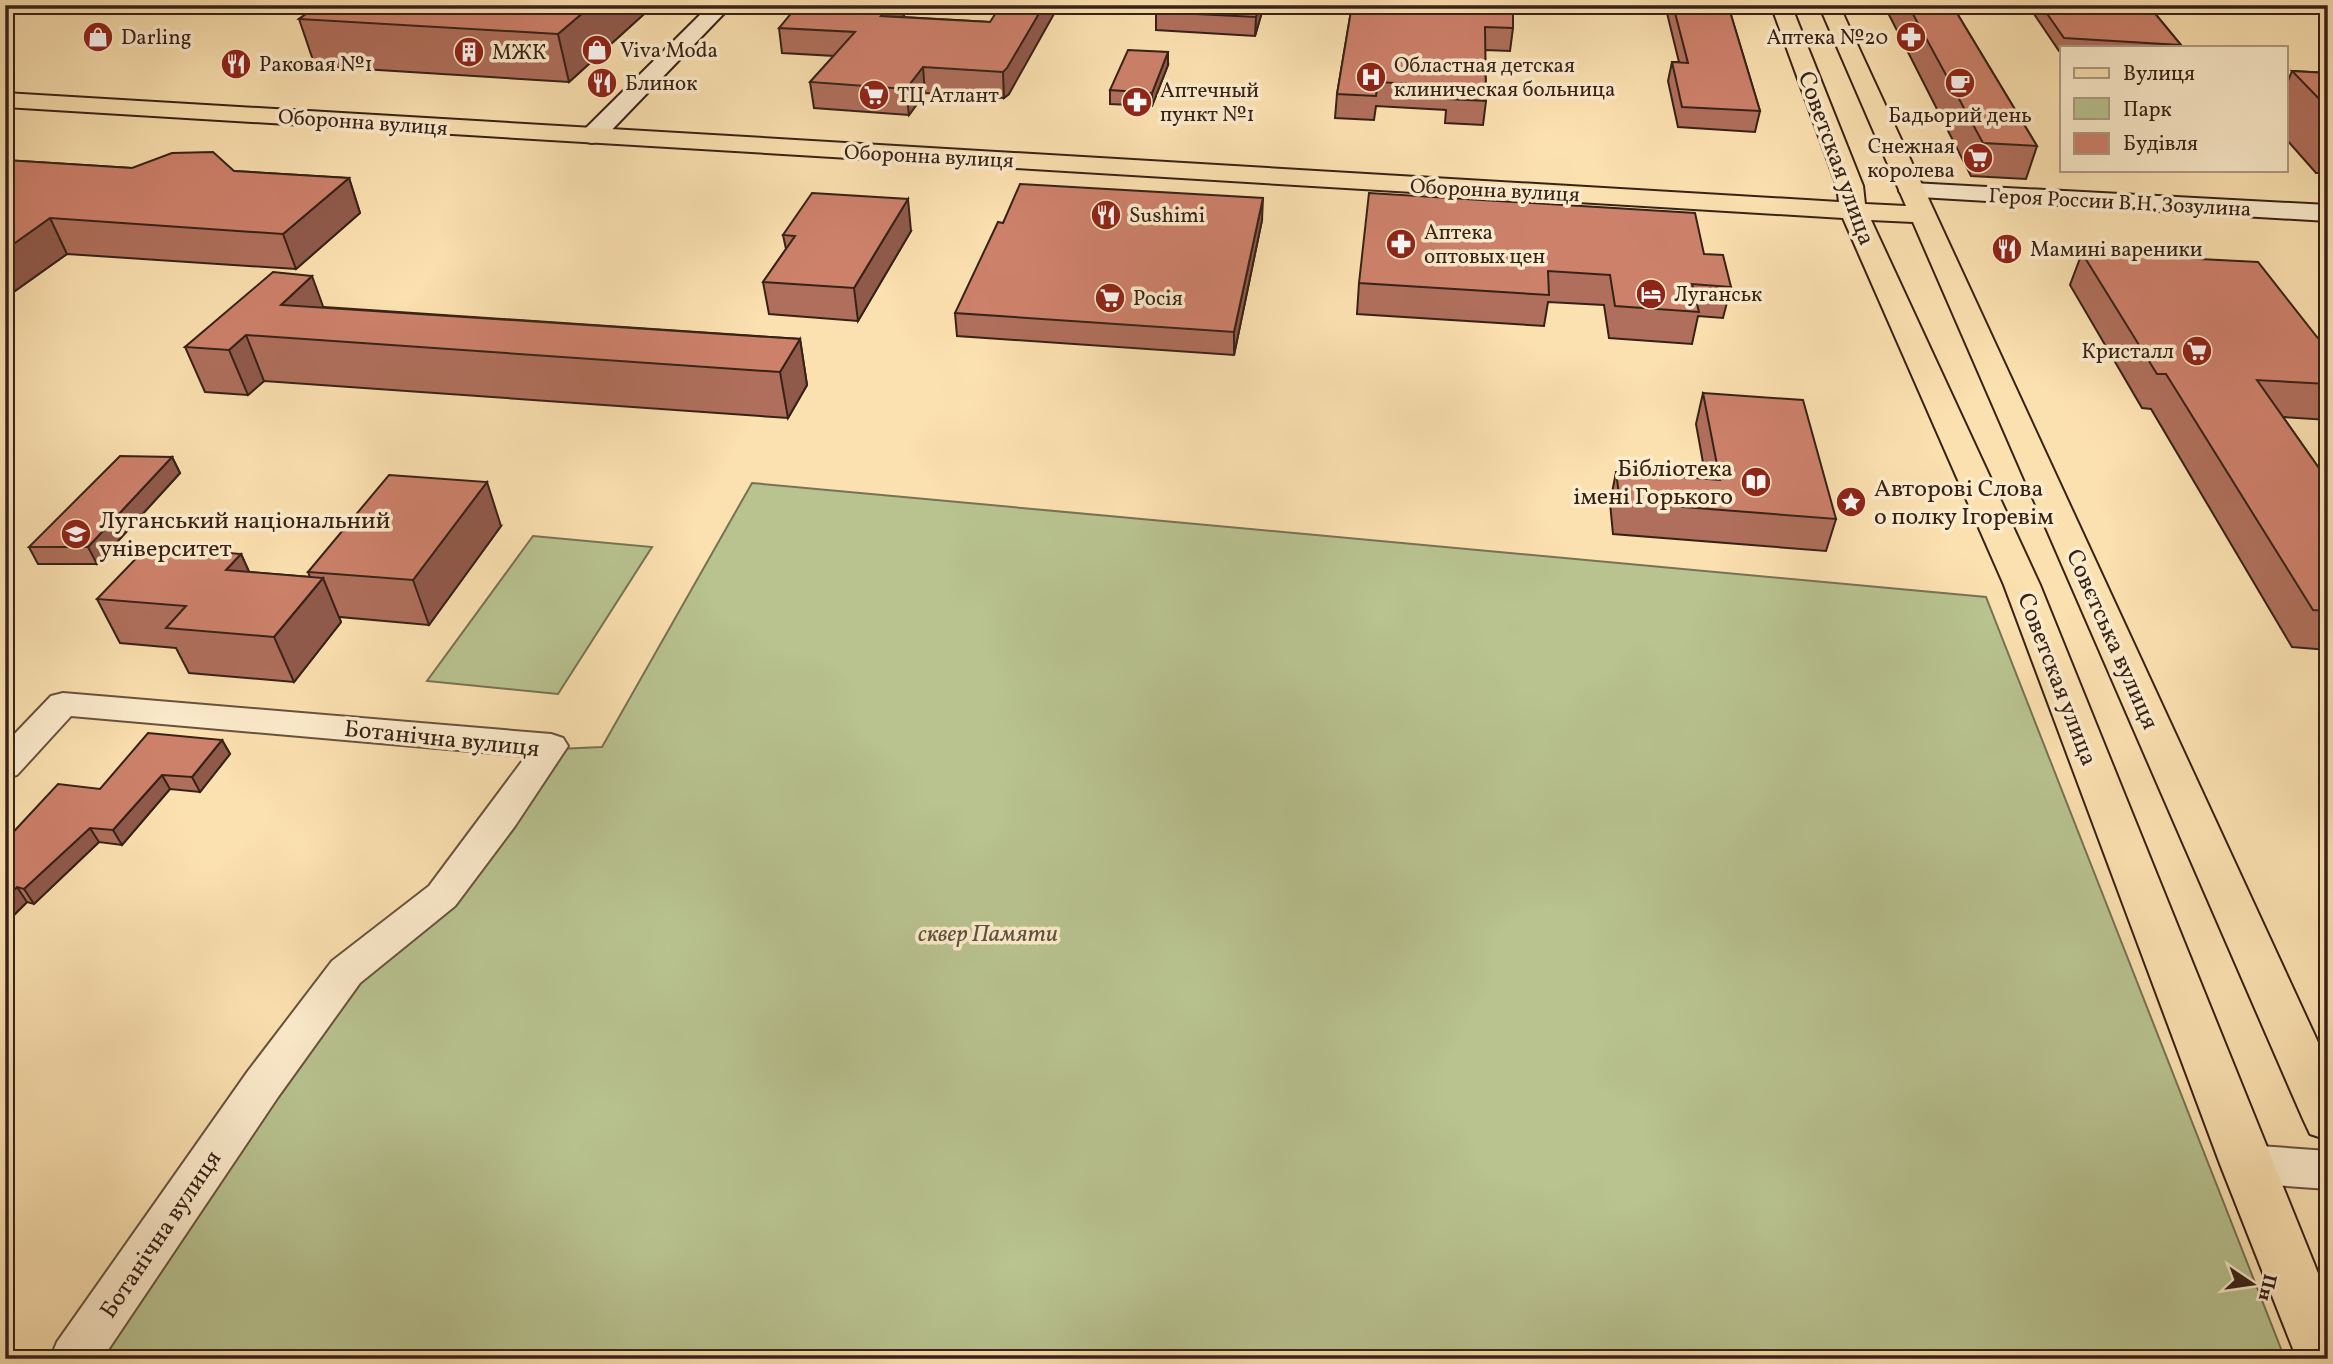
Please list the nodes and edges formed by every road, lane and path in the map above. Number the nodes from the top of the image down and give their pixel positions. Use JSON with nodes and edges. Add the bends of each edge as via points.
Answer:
{"nodes":[{"id":1,"x":722,"y":5,"type":"edge"},
{"id":2,"x":1781,"y":5,"type":"edge"},
{"id":3,"x":1829,"y":5,"type":"edge"},
{"id":4,"x":5,"y":78,"type":"edge"},
{"id":5,"x":5,"y":100,"type":"edge"},
{"id":6,"x":612,"y":115,"type":"junction"},
{"id":7,"x":592,"y":136,"type":"junction"},
{"id":8,"x":1300,"y":155,"type":"dead end"},
{"id":9,"x":1842,"y":193,"type":"junction"},
{"id":10,"x":1918,"y":203,"type":"junction"},
{"id":11,"x":2328,"y":212,"type":"edge"},
{"id":12,"x":2328,"y":238,"type":"edge"},
{"id":13,"x":5,"y":766,"type":"edge"},
{"id":14,"x":2328,"y":1119,"type":"edge"},
{"id":15,"x":2246,"y":1164,"type":"junction"},
{"id":16,"x":2328,"y":1170,"type":"edge"},
{"id":17,"x":74,"y":1359,"type":"edge"},
{"id":18,"x":2325,"y":1359,"type":"edge"}],
"edges":[{"from":1,"to":6,"type":"main road"},
{"from":2,"to":9,"type":"main road","name":"Советская улица"},
{"from":3,"to":10,"type":"main road","name":"Совєтська вулиця"},
{"from":4,"to":6,"type":"main road","name":"Оборонна вулиця"},
{"from":5,"to":7,"type":"main road","name":"Оборонна вулиця"},
{"from":6,"to":7,"type":"main road"},
{"from":6,"to":8,"type":"main road","name":"Оборонна вулиця"},
{"from":7,"to":9,"type":"main road","name":"Оборонна вулиця"},
{"from":9,"to":10,"type":"main road","name":"Оборонна вулиця"},
{"from":9,"to":15,"type":"main road","name":"Советская улица","via":[[2022,585]]},
{"from":10,"to":11,"type":"main road","name":"Героя России В.Н. Зозулина"},
{"from":10,"to":12,"type":"main road","name":"Героя России В.Н. Зозулина"},
{"from":10,"to":14,"type":"main road","name":"Совєтська вулиця"},
{"from":13,"to":17,"type":"street","name":"Ботанічна вулиця","via":[[63,704],[551,746],[442,896],[346,972],[263,1084]]},
{"from":15,"to":16,"type":"street"},
{"from":15,"to":18,"type":"main road","name":"Советская улица"}]}
